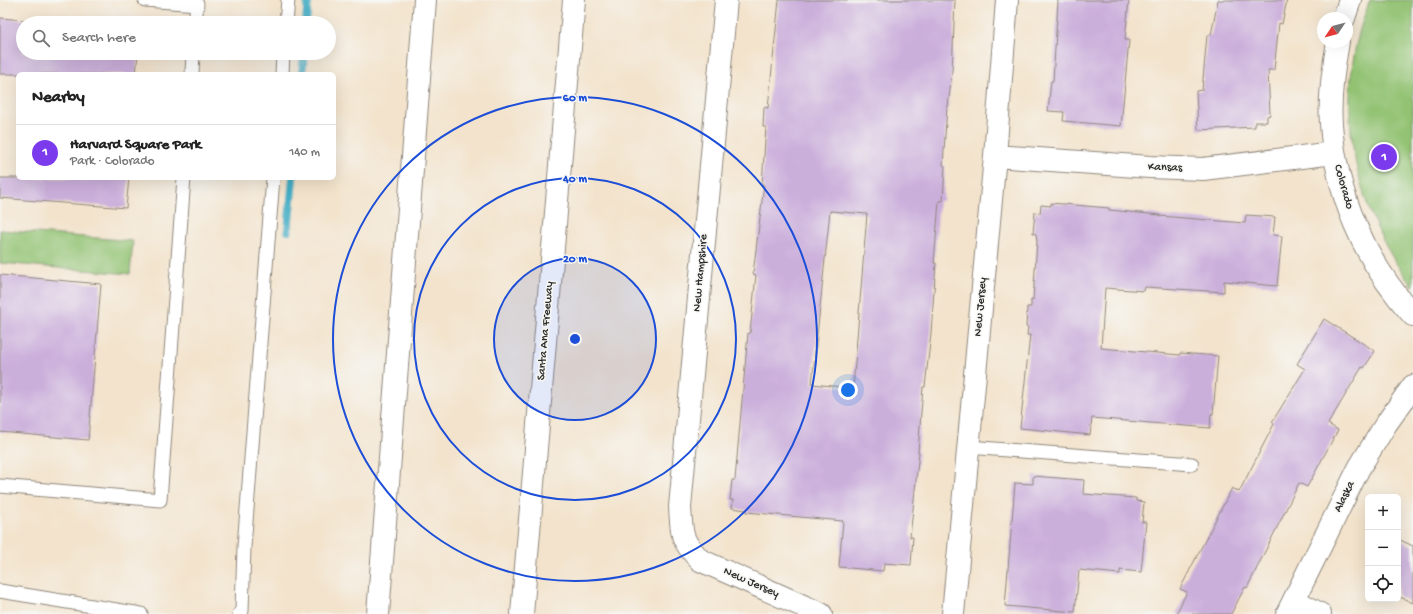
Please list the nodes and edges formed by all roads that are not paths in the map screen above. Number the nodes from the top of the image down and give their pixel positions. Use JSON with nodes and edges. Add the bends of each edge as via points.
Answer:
{"nodes":[{"id":1,"x":145,"y":0,"type":"edge"},
{"id":2,"x":288,"y":0,"type":"edge"},
{"id":3,"x":425,"y":0,"type":"edge"},
{"id":4,"x":574,"y":0,"type":"edge"},
{"id":5,"x":726,"y":0,"type":"edge"},
{"id":6,"x":1007,"y":0,"type":"edge"},
{"id":7,"x":1350,"y":0,"type":"edge"},
{"id":8,"x":1346,"y":12,"type":"edge"},
{"id":9,"x":196,"y":16,"type":"edge"},
{"id":10,"x":287,"y":16,"type":"edge"},
{"id":11,"x":1337,"y":48,"type":"edge"},
{"id":12,"x":193,"y":60,"type":"edge"},
{"id":13,"x":283,"y":60,"type":"edge"},
{"id":14,"x":192,"y":72,"type":"edge"},
{"id":15,"x":282,"y":72,"type":"edge"},
{"id":16,"x":1334,"y":153,"type":"junction"},
{"id":17,"x":995,"y":156,"type":"junction"},
{"id":18,"x":184,"y":180,"type":"edge"},
{"id":19,"x":273,"y":180,"type":"edge"},
{"id":20,"x":1413,"y":315,"type":"edge"},
{"id":21,"x":1413,"y":386,"type":"edge"},
{"id":22,"x":968,"y":447,"type":"junction"},
{"id":23,"x":1192,"y":464,"type":"dead end"},
{"id":24,"x":0,"y":486,"type":"edge"},
{"id":25,"x":686,"y":545,"type":"joint"},
{"id":26,"x":0,"y":591,"type":"edge"},
{"id":27,"x":1290,"y":607,"type":"edge"},
{"id":28,"x":141,"y":614,"type":"edge"},
{"id":29,"x":239,"y":614,"type":"edge"},
{"id":30,"x":378,"y":614,"type":"edge"},
{"id":31,"x":522,"y":614,"type":"edge"},
{"id":32,"x":821,"y":614,"type":"edge"},
{"id":33,"x":953,"y":614,"type":"edge"},
{"id":34,"x":1320,"y":614,"type":"edge"}],
"edges":[{"from":1,"to":9,"type":"lane","via":[[197,4]]},
{"from":2,"to":10,"type":"lane"},
{"from":3,"to":30,"type":"main road"},
{"from":4,"to":31,"type":"main road","name":"Santa Ana Freeway"},
{"from":5,"to":25,"type":"main road","name":"New Hampshire","via":[[680,507]]},
{"from":6,"to":17,"type":"main road","name":"New Jersey"},
{"from":7,"to":8,"type":"main road"},
{"from":11,"to":16,"type":"main road","name":"Colorado","via":[[1332,74],[1331,115]]},
{"from":12,"to":14,"type":"lane"},
{"from":13,"to":15,"type":"lane"},
{"from":16,"to":17,"type":"main road","name":"Kansas","via":[[1203,169],[1150,168]]},
{"from":16,"to":20,"type":"main road","name":"Colorado","via":[[1345,198],[1358,233],[1380,273],[1397,298]]},
{"from":17,"to":22,"type":"main road","name":"New Jersey"},
{"from":18,"to":24,"type":"lane","via":[[160,500]]},
{"from":19,"to":29,"type":"lane","via":[[244,547],[242,611]]},
{"from":21,"to":27,"type":"main road","name":"Alaska","via":[[1359,468]]},
{"from":22,"to":23,"type":"lane"},
{"from":22,"to":33,"type":"main road","name":"New Jersey"},
{"from":25,"to":32,"type":"main road","name":"New Jersey","via":[[700,560]]},
{"from":26,"to":28,"type":"lane"},
{"from":27,"to":34,"type":"main road"}]}
